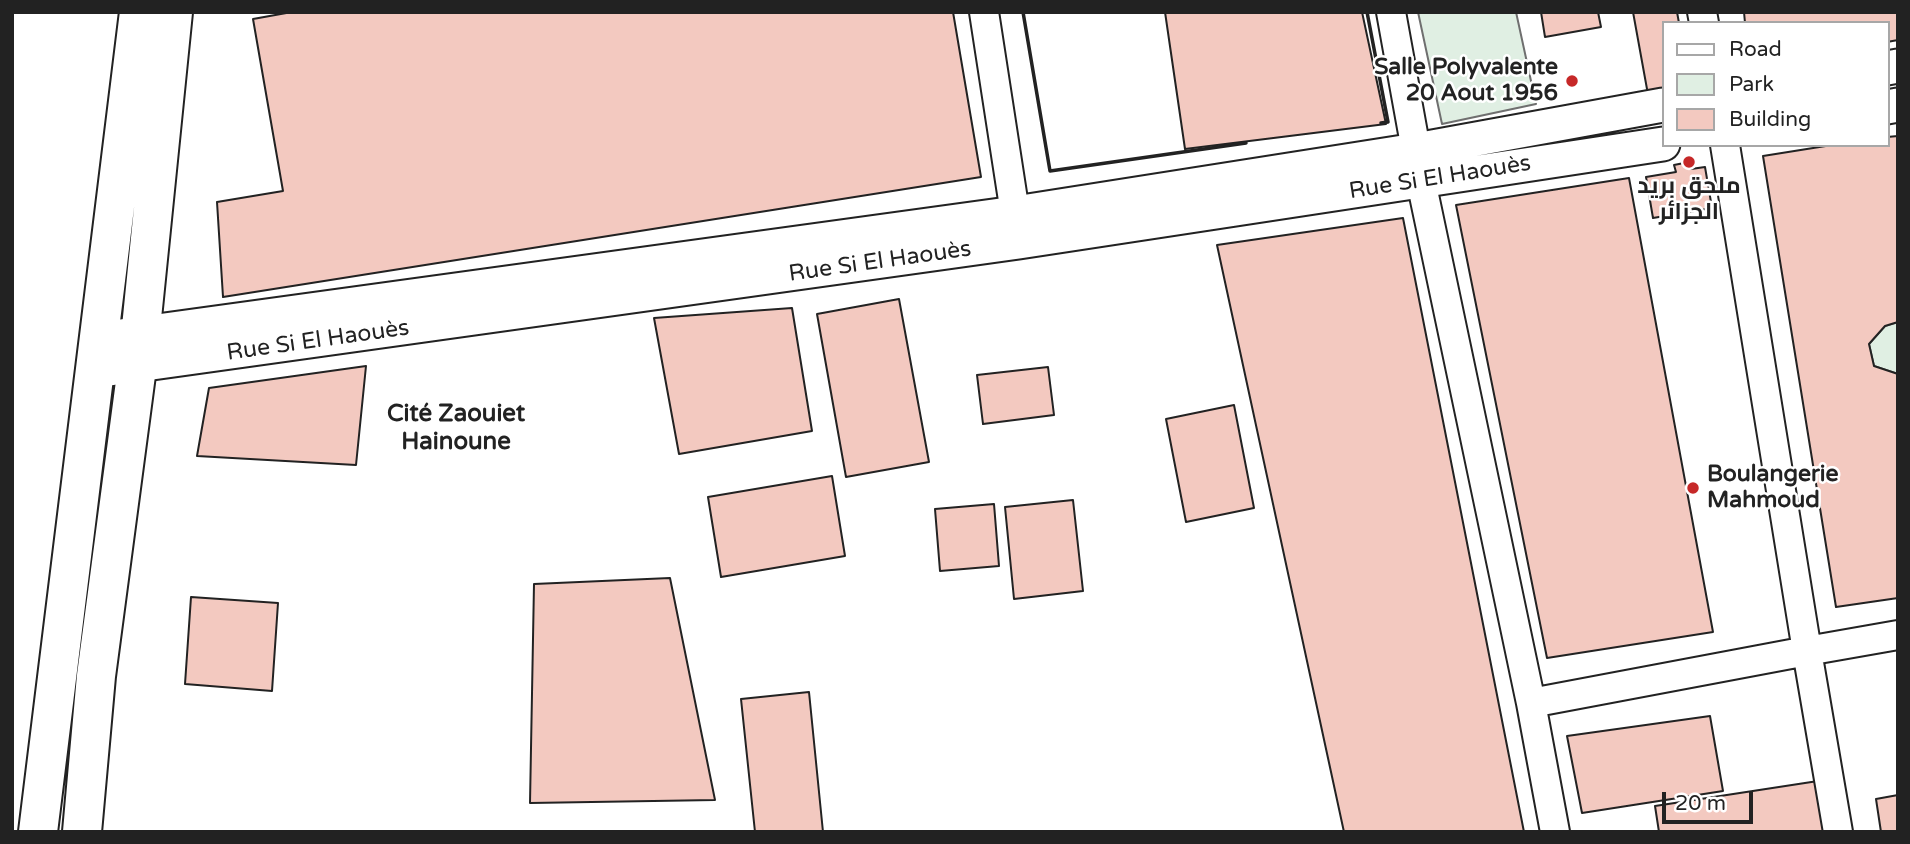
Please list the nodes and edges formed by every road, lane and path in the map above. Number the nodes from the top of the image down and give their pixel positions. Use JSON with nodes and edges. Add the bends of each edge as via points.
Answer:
{"nodes":[{"id":1,"x":139,"y":12,"type":"edge"},
{"id":2,"x":173,"y":12,"type":"edge"},
{"id":3,"x":984,"y":12,"type":"edge"},
{"id":4,"x":1391,"y":12,"type":"edge"},
{"id":5,"x":1661,"y":106,"type":"edge"},
{"id":6,"x":1661,"y":144,"type":"edge"},
{"id":7,"x":1725,"y":147,"type":"edge"},
{"id":8,"x":1419,"y":166,"type":"junction"},
{"id":9,"x":1017,"y":228,"type":"junction"},
{"id":10,"x":139,"y":350,"type":"junction"},
{"id":11,"x":97,"y":355,"type":"junction"},
{"id":12,"x":1898,"y":635,"type":"edge"},
{"id":13,"x":1807,"y":651,"type":"junction"},
{"id":14,"x":1531,"y":702,"type":"junction"},
{"id":15,"x":38,"y":832,"type":"edge"},
{"id":16,"x":82,"y":832,"type":"edge"},
{"id":17,"x":1555,"y":832,"type":"edge"},
{"id":18,"x":1838,"y":832,"type":"edge"}],
"edges":[{"from":1,"to":11,"type":"main road"},
{"from":2,"to":10,"type":"main road"},
{"from":3,"to":9,"type":"street"},
{"from":4,"to":8,"type":"street"},
{"from":5,"to":8,"type":"street","name":"Rue Si El Haouès"},
{"from":6,"to":8,"type":"street","name":"Rue Si El Haouès"},
{"from":7,"to":13,"type":"street"},
{"from":8,"to":9,"type":"street","name":"Rue Si El Haouès"},
{"from":8,"to":14,"type":"street"},
{"from":9,"to":10,"type":"street","name":"Rue Si El Haouès"},
{"from":10,"to":11,"type":"street","name":"Rue Si El Haouès"},
{"from":10,"to":16,"type":"main road","via":[[96,676]]},
{"from":11,"to":15,"type":"main road"},
{"from":12,"to":13,"type":"street"},
{"from":13,"to":14,"type":"street"},
{"from":13,"to":18,"type":"street"},
{"from":14,"to":17,"type":"street"}]}
